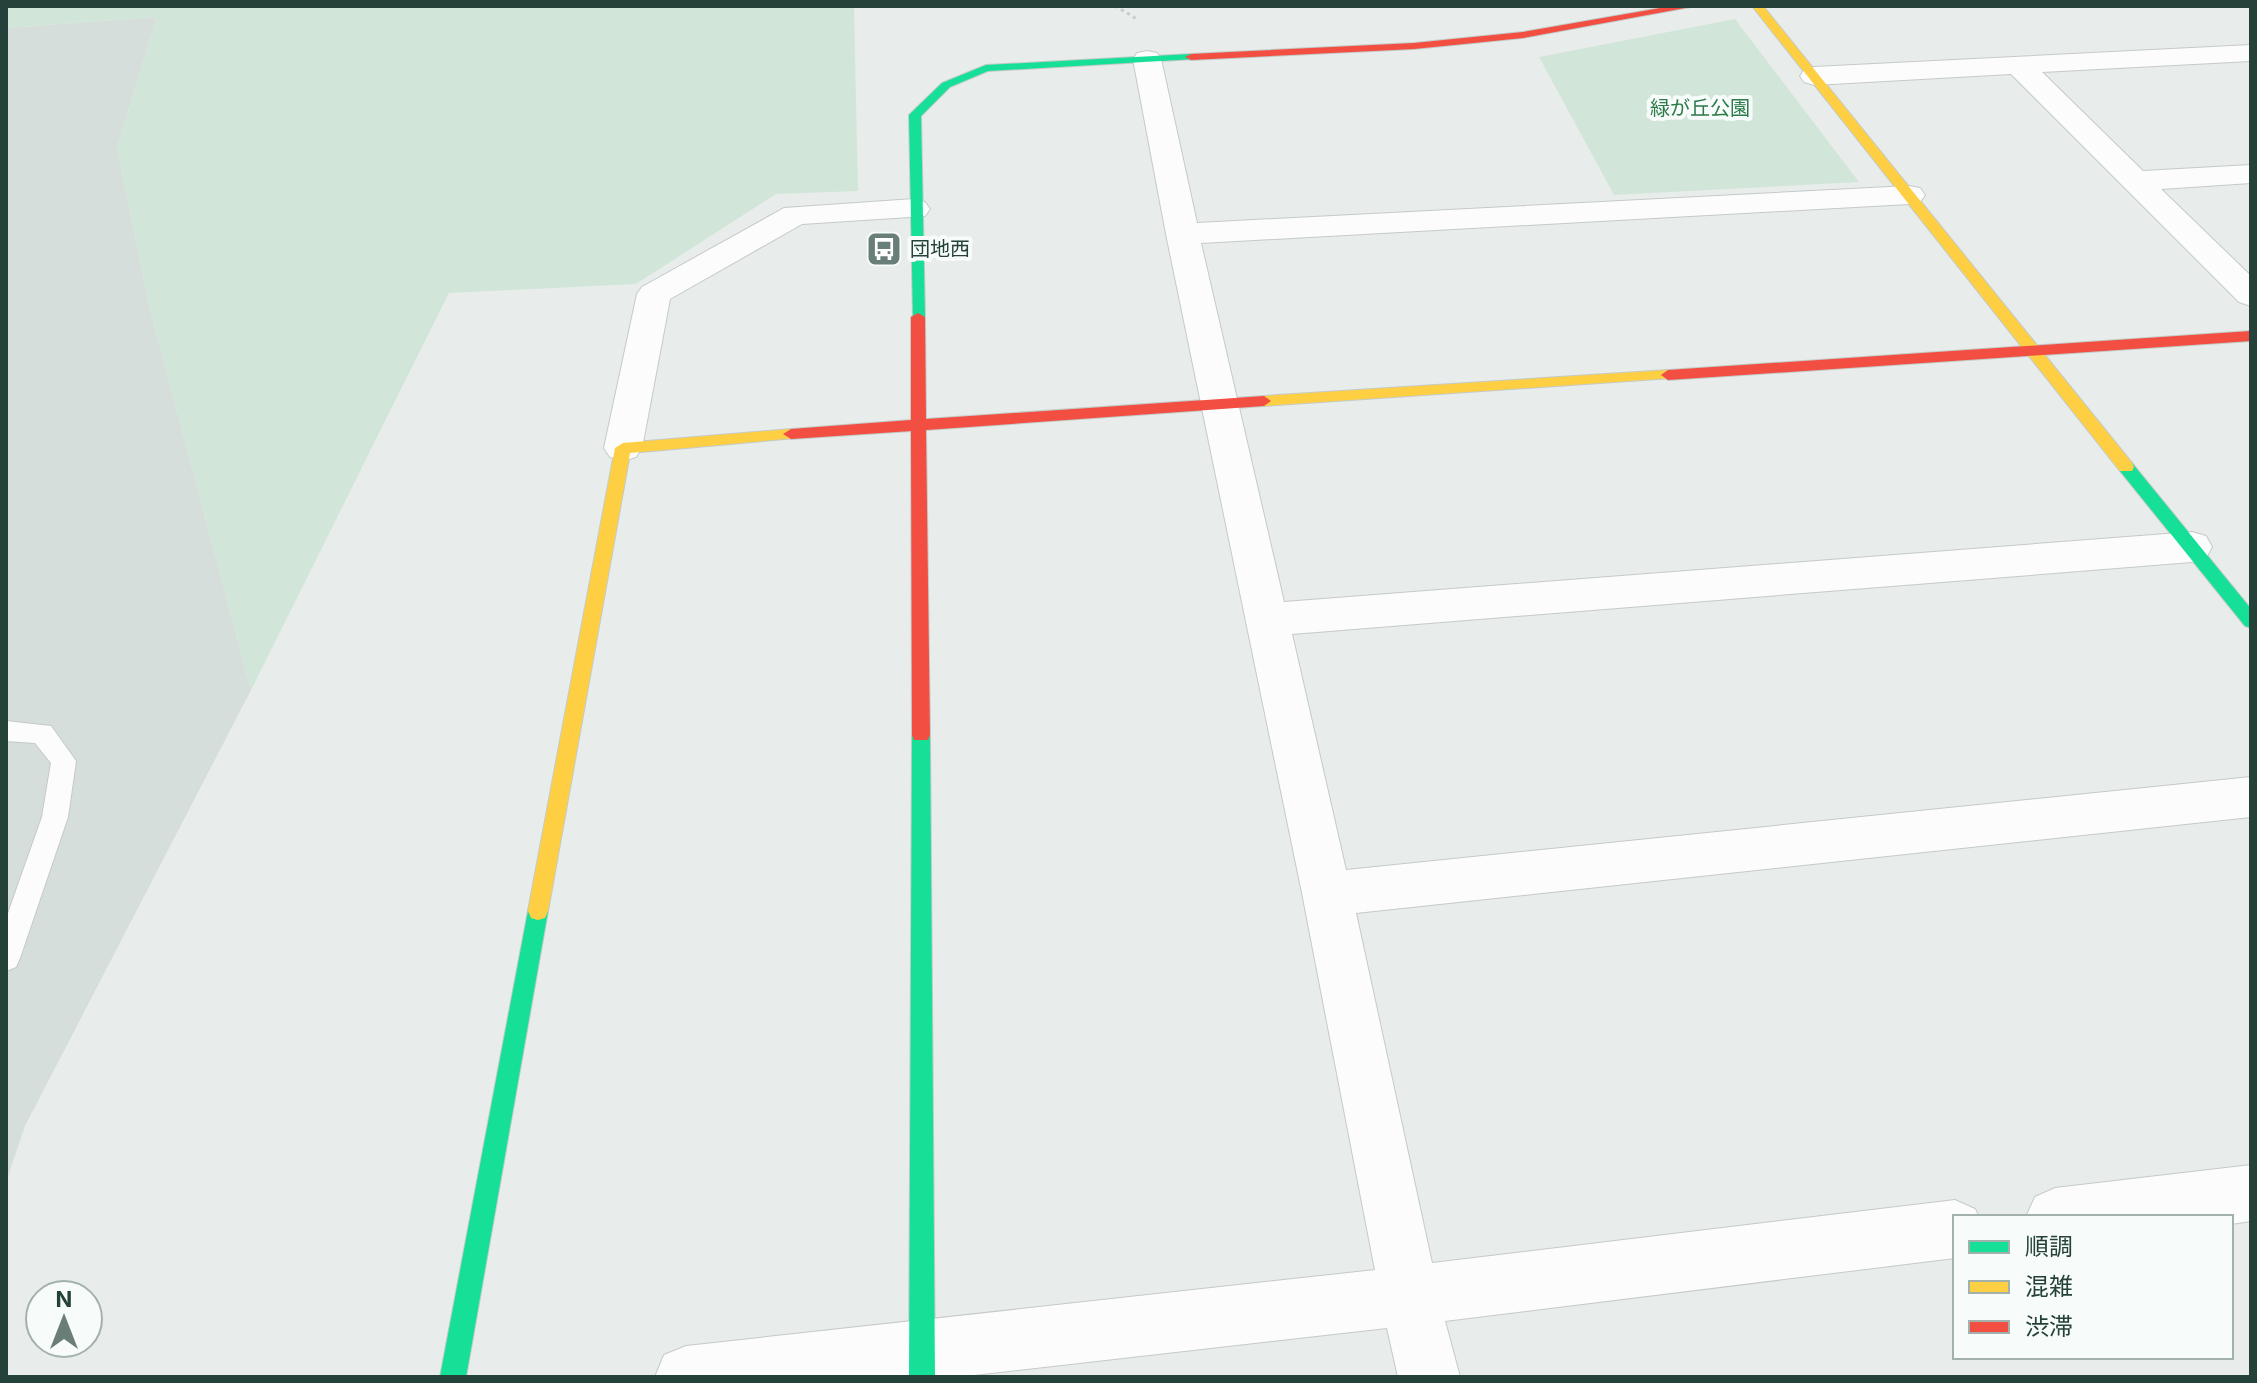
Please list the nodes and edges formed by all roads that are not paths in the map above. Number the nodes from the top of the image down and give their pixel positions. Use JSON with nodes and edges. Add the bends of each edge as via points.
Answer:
{"nodes":[{"id":1,"x":1691,"y":6,"type":"edge"},
{"id":2,"x":1757,"y":6,"type":"edge"},
{"id":3,"x":2251,"y":53,"type":"edge"},
{"id":4,"x":1147,"y":59,"type":"junction"},
{"id":5,"x":2019,"y":66,"type":"junction"},
{"id":6,"x":1814,"y":76,"type":"junction"},
{"id":7,"x":2251,"y":174,"type":"edge"},
{"id":8,"x":2137,"y":181,"type":"junction"},
{"id":9,"x":1909,"y":195,"type":"junction"},
{"id":10,"x":914,"y":209,"type":"junction"},
{"id":11,"x":1182,"y":234,"type":"junction"},
{"id":12,"x":2251,"y":295,"type":"edge"},
{"id":13,"x":2251,"y":336,"type":"edge"},
{"id":14,"x":2030,"y":350,"type":"junction"},
{"id":15,"x":1219,"y":405,"type":"junction"},
{"id":16,"x":920,"y":424,"type":"junction"},
{"id":17,"x":623,"y":448,"type":"junction"},
{"id":18,"x":2192,"y":547,"type":"junction"},
{"id":19,"x":1266,"y":620,"type":"junction"},
{"id":20,"x":2251,"y":621,"type":"edge"},
{"id":21,"x":6,"y":731,"type":"edge"},
{"id":22,"x":2251,"y":797,"type":"edge"},
{"id":23,"x":1327,"y":894,"type":"junction"},
{"id":24,"x":6,"y":958,"type":"edge"},
{"id":25,"x":2251,"y":1193,"type":"edge"},
{"id":26,"x":2071,"y":1215,"type":"edge"},
{"id":27,"x":1953,"y":1229,"type":"edge"},
{"id":28,"x":1408,"y":1296,"type":"junction"},
{"id":29,"x":921,"y":1364,"type":"edge"},
{"id":30,"x":453,"y":1377,"type":"edge"},
{"id":31,"x":686,"y":1377,"type":"edge"},
{"id":32,"x":1429,"y":1377,"type":"edge"}],
"edges":[{"from":1,"to":4,"type":"street","via":[[1523,35],[1414,46]]},
{"from":2,"to":6,"type":"street"},
{"from":3,"to":5,"type":"street"},
{"from":4,"to":10,"type":"street","via":[[986,68],[950,80],[915,115]]},
{"from":4,"to":11,"type":"street"},
{"from":5,"to":6,"type":"street"},
{"from":5,"to":8,"type":"street"},
{"from":6,"to":9,"type":"street"},
{"from":7,"to":8,"type":"street"},
{"from":8,"to":12,"type":"street"},
{"from":9,"to":11,"type":"street"},
{"from":9,"to":14,"type":"street"},
{"from":10,"to":16,"type":"street"},
{"from":10,"to":17,"type":"street","via":[[795,215],[654,294]]},
{"from":11,"to":15,"type":"street"},
{"from":13,"to":14,"type":"street"},
{"from":14,"to":15,"type":"street"},
{"from":14,"to":18,"type":"street"},
{"from":15,"to":16,"type":"street"},
{"from":15,"to":19,"type":"street"},
{"from":16,"to":17,"type":"street"},
{"from":16,"to":29,"type":"street"},
{"from":17,"to":30,"type":"street"},
{"from":18,"to":19,"type":"street"},
{"from":18,"to":20,"type":"street"},
{"from":19,"to":23,"type":"street"},
{"from":21,"to":24,"type":"lane","via":[[42,733],[64,761],[55,817]]},
{"from":22,"to":23,"type":"street"},
{"from":23,"to":28,"type":"street"},
{"from":25,"to":26,"type":"street"},
{"from":27,"to":28,"type":"street"},
{"from":28,"to":29,"type":"street"},
{"from":28,"to":32,"type":"street"},
{"from":29,"to":31,"type":"street"}]}
